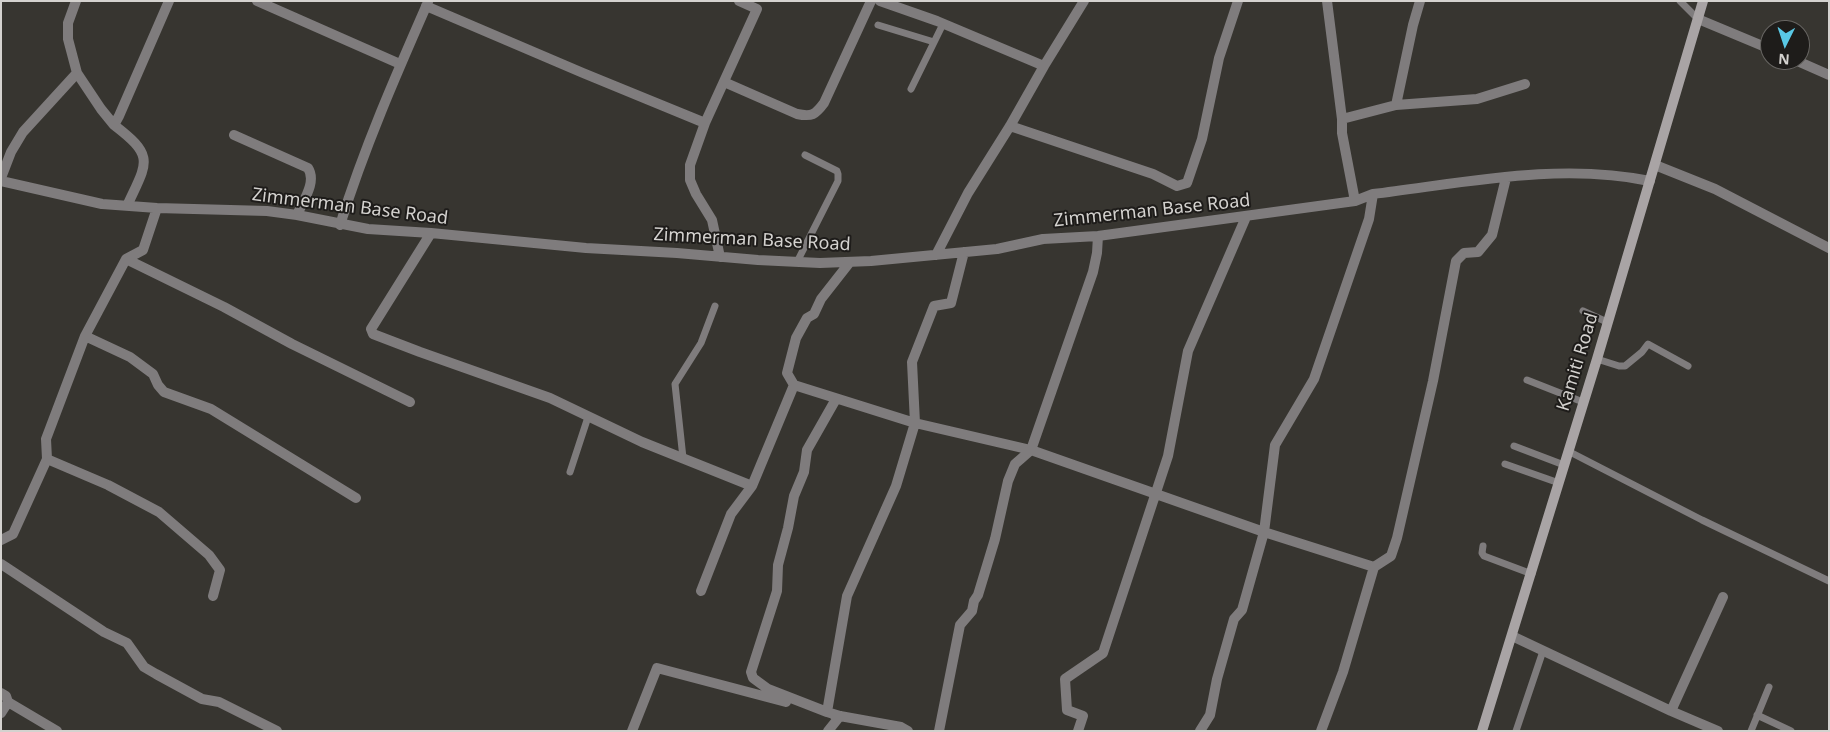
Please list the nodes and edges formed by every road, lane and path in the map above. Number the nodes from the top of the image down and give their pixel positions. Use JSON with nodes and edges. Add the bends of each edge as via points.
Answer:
{"nodes":[{"id":1,"x":76,"y":1,"type":"edge"},
{"id":2,"x":169,"y":1,"type":"edge"},
{"id":3,"x":257,"y":1,"type":"edge"},
{"id":4,"x":739,"y":1,"type":"edge"},
{"id":5,"x":871,"y":1,"type":"edge"},
{"id":6,"x":880,"y":1,"type":"edge"},
{"id":7,"x":1084,"y":1,"type":"edge"},
{"id":8,"x":1238,"y":1,"type":"edge"},
{"id":9,"x":1327,"y":1,"type":"edge"},
{"id":10,"x":1420,"y":1,"type":"edge"},
{"id":11,"x":1680,"y":1,"type":"edge"},
{"id":12,"x":1703,"y":1,"type":"edge"},
{"id":13,"x":428,"y":4,"type":"edge"},
{"id":14,"x":759,"y":5,"type":"edge"},
{"id":15,"x":1698,"y":19,"type":"junction"},
{"id":16,"x":943,"y":24,"type":"junction"},
{"id":17,"x":878,"y":25,"type":"dead end"},
{"id":18,"x":934,"y":42,"type":"junction"},
{"id":19,"x":1760,"y":45,"type":"edge"},
{"id":20,"x":400,"y":64,"type":"junction"},
{"id":21,"x":1044,"y":66,"type":"junction"},
{"id":22,"x":1810,"y":66,"type":"edge"},
{"id":23,"x":77,"y":73,"type":"junction"},
{"id":24,"x":1829,"y":74,"type":"edge"},
{"id":25,"x":724,"y":82,"type":"junction"},
{"id":26,"x":1525,"y":84,"type":"dead end"},
{"id":27,"x":911,"y":90,"type":"dead end"},
{"id":28,"x":1396,"y":105,"type":"junction"},
{"id":29,"x":1342,"y":119,"type":"junction"},
{"id":30,"x":705,"y":123,"type":"junction"},
{"id":31,"x":114,"y":125,"type":"junction"},
{"id":32,"x":1010,"y":126,"type":"junction"},
{"id":33,"x":234,"y":134,"type":"dead end"},
{"id":34,"x":805,"y":156,"type":"dead end"},
{"id":35,"x":1655,"y":165,"type":"junction"},
{"id":36,"x":1506,"y":178,"type":"junction"},
{"id":37,"x":1,"y":180,"type":"edge"},
{"id":38,"x":1650,"y":181,"type":"junction"},
{"id":39,"x":1373,"y":194,"type":"junction"},
{"id":40,"x":1355,"y":201,"type":"junction"},
{"id":41,"x":127,"y":206,"type":"junction"},
{"id":42,"x":157,"y":208,"type":"junction"},
{"id":43,"x":296,"y":215,"type":"junction"},
{"id":44,"x":1246,"y":217,"type":"junction"},
{"id":45,"x":340,"y":225,"type":"junction"},
{"id":46,"x":432,"y":233,"type":"junction"},
{"id":47,"x":1098,"y":236,"type":"junction"},
{"id":48,"x":1829,"y":248,"type":"edge"},
{"id":49,"x":964,"y":252,"type":"junction"},
{"id":50,"x":936,"y":255,"type":"junction"},
{"id":51,"x":720,"y":257,"type":"junction"},
{"id":52,"x":126,"y":259,"type":"junction"},
{"id":53,"x":798,"y":262,"type":"junction"},
{"id":54,"x":850,"y":262,"type":"junction"},
{"id":55,"x":715,"y":306,"type":"dead end"},
{"id":56,"x":1583,"y":311,"type":"dead end"},
{"id":57,"x":1607,"y":322,"type":"junction"},
{"id":58,"x":85,"y":336,"type":"junction"},
{"id":59,"x":1597,"y":358,"type":"junction"},
{"id":60,"x":1688,"y":366,"type":"dead end"},
{"id":61,"x":1528,"y":380,"type":"dead end"},
{"id":62,"x":794,"y":385,"type":"junction"},
{"id":63,"x":836,"y":399,"type":"junction"},
{"id":64,"x":410,"y":402,"type":"dead end"},
{"id":65,"x":1583,"y":402,"type":"junction"},
{"id":66,"x":588,"y":417,"type":"junction"},
{"id":67,"x":915,"y":423,"type":"junction"},
{"id":68,"x":1514,"y":446,"type":"dead end"},
{"id":69,"x":1031,"y":450,"type":"junction"},
{"id":70,"x":1568,"y":451,"type":"junction"},
{"id":71,"x":683,"y":458,"type":"junction"},
{"id":72,"x":47,"y":459,"type":"junction"},
{"id":73,"x":1505,"y":464,"type":"dead end"},
{"id":74,"x":1564,"y":465,"type":"junction"},
{"id":75,"x":570,"y":472,"type":"dead end"},
{"id":76,"x":1559,"y":482,"type":"junction"},
{"id":77,"x":752,"y":486,"type":"junction"},
{"id":78,"x":1155,"y":494,"type":"junction"},
{"id":79,"x":356,"y":498,"type":"dead end"},
{"id":80,"x":1264,"y":532,"type":"junction"},
{"id":81,"x":1,"y":540,"type":"edge"},
{"id":82,"x":1483,"y":546,"type":"dead end"},
{"id":83,"x":1,"y":564,"type":"edge"},
{"id":84,"x":1374,"y":566,"type":"junction"},
{"id":85,"x":1532,"y":574,"type":"junction"},
{"id":86,"x":1829,"y":581,"type":"edge"},
{"id":87,"x":701,"y":591,"type":"dead end"},
{"id":88,"x":213,"y":596,"type":"dead end"},
{"id":89,"x":1723,"y":597,"type":"dead end"},
{"id":90,"x":1512,"y":636,"type":"junction"},
{"id":91,"x":1543,"y":651,"type":"junction"},
{"id":92,"x":1769,"y":687,"type":"dead end"},
{"id":93,"x":1,"y":693,"type":"edge"},
{"id":94,"x":8,"y":702,"type":"junction"},
{"id":95,"x":1671,"y":711,"type":"junction"},
{"id":96,"x":827,"y":712,"type":"junction"},
{"id":97,"x":1,"y":714,"type":"edge"},
{"id":98,"x":1757,"y":715,"type":"junction"},
{"id":99,"x":840,"y":716,"type":"junction"},
{"id":100,"x":274,"y":730,"type":"edge"},
{"id":101,"x":57,"y":731,"type":"edge"},
{"id":102,"x":632,"y":731,"type":"edge"},
{"id":103,"x":828,"y":731,"type":"edge"},
{"id":104,"x":908,"y":731,"type":"edge"},
{"id":105,"x":939,"y":731,"type":"edge"},
{"id":106,"x":1078,"y":731,"type":"edge"},
{"id":107,"x":1200,"y":731,"type":"edge"},
{"id":108,"x":1321,"y":731,"type":"edge"},
{"id":109,"x":1482,"y":731,"type":"edge"},
{"id":110,"x":1516,"y":731,"type":"edge"},
{"id":111,"x":1718,"y":731,"type":"edge"},
{"id":112,"x":1751,"y":731,"type":"edge"},
{"id":113,"x":1791,"y":731,"type":"edge"}],
"edges":[{"from":1,"to":23,"type":"street","via":[[68,23],[68,39]]},
{"from":2,"to":31,"type":"street"},
{"from":3,"to":20,"type":"street"},
{"from":4,"to":14,"type":"street"},
{"from":5,"to":25,"type":"street","via":[[816,114],[797,114]]},
{"from":6,"to":16,"type":"street"},
{"from":7,"to":21,"type":"street"},
{"from":8,"to":32,"type":"street","via":[[1219,58],[1202,139],[1187,183],[1177,186],[1152,174]]},
{"from":9,"to":29,"type":"street"},
{"from":10,"to":28,"type":"street"},
{"from":11,"to":15,"type":"lane"},
{"from":12,"to":15,"type":"main road","name":"Kamiti Road"},
{"from":13,"to":20,"type":"street"},
{"from":13,"to":30,"type":"street"},
{"from":14,"to":25,"type":"street"},
{"from":15,"to":19,"type":"street"},
{"from":15,"to":35,"type":"main road","name":"Kamiti Road"},
{"from":16,"to":18,"type":"lane"},
{"from":16,"to":21,"type":"street"},
{"from":17,"to":18,"type":"lane"},
{"from":18,"to":27,"type":"lane"},
{"from":20,"to":45,"type":"street","via":[[355,176]]},
{"from":21,"to":32,"type":"street"},
{"from":22,"to":24,"type":"street"},
{"from":23,"to":31,"type":"street"},
{"from":23,"to":37,"type":"street","via":[[23,132],[11,152]]},
{"from":25,"to":30,"type":"street"},
{"from":26,"to":28,"type":"street","via":[[1477,99]]},
{"from":28,"to":29,"type":"street"},
{"from":29,"to":40,"type":"street"},
{"from":30,"to":51,"type":"street","via":[[690,165],[690,180],[712,220]]},
{"from":31,"to":41,"type":"street","via":[[134,140],[143,152],[143,171]]},
{"from":32,"to":50,"type":"street","via":[[968,193]]},
{"from":33,"to":43,"type":"street","via":[[308,168],[311,184]]},
{"from":34,"to":53,"type":"lane","via":[[837,171],[838,181]]},
{"from":35,"to":38,"type":"main road","name":"Kamiti Road"},
{"from":35,"to":48,"type":"street","via":[[1714,189]]},
{"from":36,"to":38,"type":"street","name":"Zimmerman Base Road","via":[[1553,173],[1604,174]]},
{"from":36,"to":39,"type":"street","name":"Zimmerman Base Road"},
{"from":36,"to":84,"type":"street","via":[[1492,235],[1478,252],[1464,253],[1456,261],[1433,381],[1397,538],[1391,556]]},
{"from":37,"to":41,"type":"street","name":"Zimmerman Base Road","via":[[102,204]]},
{"from":38,"to":57,"type":"main road","name":"Kamiti Road"},
{"from":39,"to":40,"type":"street","name":"Zimmerman Base Road"},
{"from":39,"to":80,"type":"street","via":[[1369,220],[1314,379],[1275,445]]},
{"from":40,"to":44,"type":"street","name":"Zimmerman Base Road"},
{"from":41,"to":42,"type":"street","name":"Zimmerman Base Road"},
{"from":42,"to":43,"type":"street","name":"Zimmerman Base Road","via":[[267,211]]},
{"from":42,"to":52,"type":"street","via":[[143,250]]},
{"from":43,"to":45,"type":"street","name":"Zimmerman Base Road"},
{"from":44,"to":47,"type":"street","name":"Zimmerman Base Road"},
{"from":44,"to":78,"type":"street","via":[[1188,352],[1168,456]]},
{"from":45,"to":46,"type":"street","name":"Zimmerman Base Road"},
{"from":46,"to":51,"type":"street","name":"Zimmerman Base Road"},
{"from":46,"to":66,"type":"street","via":[[371,332],[550,398]]},
{"from":47,"to":49,"type":"street","name":"Zimmerman Base Road","via":[[1043,239]]},
{"from":47,"to":69,"type":"street","via":[[1092,272]]},
{"from":49,"to":50,"type":"street","name":"Zimmerman Base Road"},
{"from":49,"to":67,"type":"street","via":[[952,303],[934,306],[912,362]]},
{"from":50,"to":54,"type":"street","name":"Zimmerman Base Road"},
{"from":51,"to":53,"type":"street","name":"Zimmerman Base Road"},
{"from":52,"to":58,"type":"street"},
{"from":52,"to":64,"type":"street"},
{"from":53,"to":54,"type":"street","name":"Zimmerman Base Road"},
{"from":54,"to":62,"type":"street","via":[[814,314],[807,318],[796,338],[787,373]]},
{"from":55,"to":71,"type":"lane","via":[[701,343],[675,384]]},
{"from":56,"to":57,"type":"lane"},
{"from":57,"to":59,"type":"main road","name":"Kamiti Road"},
{"from":58,"to":72,"type":"street","via":[[46,439]]},
{"from":58,"to":79,"type":"street","via":[[130,357],[153,374],[164,392],[212,409]]},
{"from":59,"to":60,"type":"lane","via":[[1626,366],[1648,344]]},
{"from":59,"to":65,"type":"main road","name":"Kamiti Road"},
{"from":61,"to":65,"type":"lane"},
{"from":62,"to":63,"type":"street"},
{"from":62,"to":77,"type":"street"},
{"from":63,"to":67,"type":"street"},
{"from":63,"to":96,"type":"street","via":[[806,450],[804,472],[794,496],[778,565],[776,591],[752,672],[753,678],[768,689]]},
{"from":65,"to":70,"type":"main road","name":"Kamiti Road"},
{"from":66,"to":71,"type":"street"},
{"from":66,"to":75,"type":"lane"},
{"from":67,"to":69,"type":"street"},
{"from":67,"to":96,"type":"street","via":[[896,486],[847,596]]},
{"from":68,"to":74,"type":"lane"},
{"from":69,"to":78,"type":"street"},
{"from":69,"to":105,"type":"street","via":[[1015,464],[1008,480],[978,595],[972,611],[960,625]]},
{"from":70,"to":74,"type":"main road","name":"Kamiti Road"},
{"from":70,"to":86,"type":"lane"},
{"from":71,"to":77,"type":"street"},
{"from":72,"to":81,"type":"street","via":[[13,534]]},
{"from":72,"to":88,"type":"street","via":[[108,485],[159,512],[209,555],[220,570]]},
{"from":73,"to":76,"type":"lane"},
{"from":74,"to":76,"type":"main road","name":"Kamiti Road"},
{"from":76,"to":85,"type":"main road","name":"Kamiti Road"},
{"from":77,"to":87,"type":"street","via":[[731,514]]},
{"from":78,"to":80,"type":"street"},
{"from":78,"to":106,"type":"street","via":[[1104,653],[1065,679],[1066,710],[1083,716]]},
{"from":80,"to":84,"type":"street"},
{"from":80,"to":107,"type":"street","via":[[1242,610],[1234,619],[1210,715]]},
{"from":82,"to":85,"type":"lane","via":[[1484,556]]},
{"from":83,"to":100,"type":"street","via":[[104,632],[127,643],[144,667],[202,699],[218,702]]},
{"from":84,"to":108,"type":"street","via":[[1343,672]]},
{"from":85,"to":90,"type":"main road","name":"Kamiti Road"},
{"from":89,"to":95,"type":"street"},
{"from":90,"to":91,"type":"street"},
{"from":90,"to":109,"type":"main road","name":"Kamiti Road"},
{"from":91,"to":95,"type":"street"},
{"from":91,"to":110,"type":"lane"},
{"from":92,"to":98,"type":"lane"},
{"from":93,"to":94,"type":"street"},
{"from":94,"to":97,"type":"street"},
{"from":94,"to":101,"type":"street"},
{"from":95,"to":111,"type":"street"},
{"from":96,"to":99,"type":"street"},
{"from":98,"to":112,"type":"lane"},
{"from":98,"to":113,"type":"lane"},
{"from":99,"to":102,"type":"street","via":[[657,668]]},
{"from":99,"to":103,"type":"street"},
{"from":99,"to":104,"type":"street"}]}
